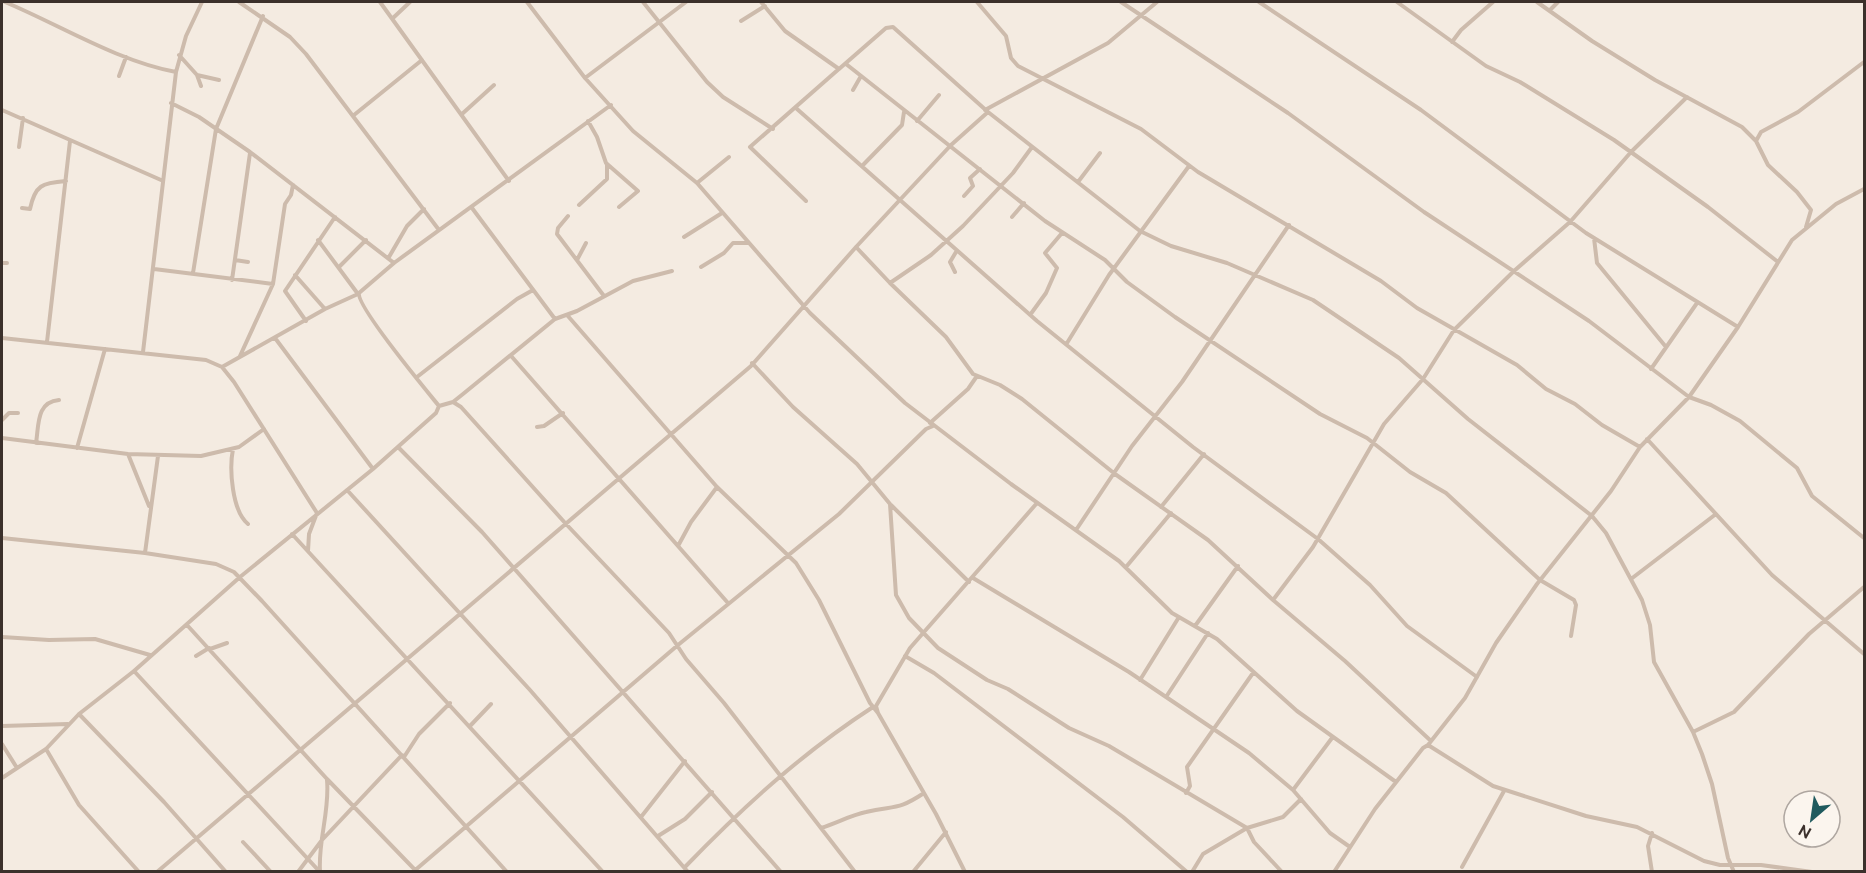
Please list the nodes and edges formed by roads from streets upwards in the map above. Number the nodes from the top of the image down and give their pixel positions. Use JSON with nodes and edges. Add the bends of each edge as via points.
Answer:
{"nodes":[{"id":1,"x":5,"y":2,"type":"edge"},
{"id":2,"x":202,"y":2,"type":"edge"},
{"id":3,"x":238,"y":2,"type":"edge"},
{"id":4,"x":380,"y":2,"type":"edge"},
{"id":5,"x":410,"y":2,"type":"edge"},
{"id":6,"x":527,"y":2,"type":"edge"},
{"id":7,"x":643,"y":2,"type":"edge"},
{"id":8,"x":686,"y":2,"type":"edge"},
{"id":9,"x":761,"y":2,"type":"edge"},
{"id":10,"x":978,"y":2,"type":"edge"},
{"id":11,"x":1121,"y":2,"type":"edge"},
{"id":12,"x":1157,"y":2,"type":"edge"},
{"id":13,"x":1259,"y":2,"type":"edge"},
{"id":14,"x":1397,"y":2,"type":"edge"},
{"id":15,"x":1493,"y":2,"type":"edge"},
{"id":16,"x":1537,"y":2,"type":"edge"},
{"id":17,"x":1558,"y":2,"type":"edge"},
{"id":18,"x":765,"y":6,"type":"junction"},
{"id":19,"x":1550,"y":10,"type":"junction"},
{"id":20,"x":263,"y":16,"type":"junction"},
{"id":21,"x":1139,"y":16,"type":"junction"},
{"id":22,"x":393,"y":18,"type":"junction"},
{"id":23,"x":741,"y":21,"type":"dead end"},
{"id":24,"x":657,"y":22,"type":"junction"},
{"id":25,"x":1452,"y":42,"type":"junction"},
{"id":26,"x":179,"y":55,"type":"junction"},
{"id":27,"x":126,"y":57,"type":"junction"},
{"id":28,"x":422,"y":60,"type":"junction"},
{"id":29,"x":1864,"y":62,"type":"edge"},
{"id":30,"x":846,"y":64,"type":"junction"},
{"id":31,"x":840,"y":68,"type":"junction"},
{"id":32,"x":176,"y":72,"type":"junction"},
{"id":33,"x":197,"y":75,"type":"junction"},
{"id":34,"x":119,"y":76,"type":"dead end"},
{"id":35,"x":861,"y":76,"type":"junction"},
{"id":36,"x":585,"y":78,"type":"junction"},
{"id":37,"x":1040,"y":79,"type":"junction"},
{"id":38,"x":219,"y":80,"type":"dead end"},
{"id":39,"x":494,"y":85,"type":"dead end"},
{"id":40,"x":201,"y":86,"type":"dead end"},
{"id":41,"x":853,"y":90,"type":"dead end"},
{"id":42,"x":939,"y":95,"type":"dead end"},
{"id":43,"x":1687,"y":98,"type":"junction"},
{"id":44,"x":171,"y":103,"type":"junction"},
{"id":45,"x":611,"y":105,"type":"junction"},
{"id":46,"x":797,"y":109,"type":"junction"},
{"id":47,"x":2,"y":110,"type":"edge"},
{"id":48,"x":986,"y":111,"type":"junction"},
{"id":49,"x":904,"y":112,"type":"junction"},
{"id":50,"x":354,"y":114,"type":"junction"},
{"id":51,"x":462,"y":114,"type":"junction"},
{"id":52,"x":23,"y":118,"type":"junction"},
{"id":53,"x":588,"y":121,"type":"junction"},
{"id":54,"x":917,"y":121,"type":"junction"},
{"id":55,"x":216,"y":129,"type":"junction"},
{"id":56,"x":773,"y":129,"type":"junction"},
{"id":57,"x":70,"y":141,"type":"junction"},
{"id":58,"x":1756,"y":141,"type":"junction"},
{"id":59,"x":951,"y":145,"type":"junction"},
{"id":60,"x":19,"y":147,"type":"dead end"},
{"id":61,"x":1032,"y":147,"type":"junction"},
{"id":62,"x":250,"y":152,"type":"junction"},
{"id":63,"x":1631,"y":152,"type":"junction"},
{"id":64,"x":1100,"y":153,"type":"dead end"},
{"id":65,"x":729,"y":158,"type":"dead end"},
{"id":66,"x":607,"y":164,"type":"junction"},
{"id":67,"x":863,"y":165,"type":"junction"},
{"id":68,"x":1189,"y":166,"type":"junction"},
{"id":69,"x":980,"y":169,"type":"junction"},
{"id":70,"x":161,"y":180,"type":"junction"},
{"id":71,"x":66,"y":181,"type":"junction"},
{"id":72,"x":509,"y":181,"type":"junction"},
{"id":73,"x":1078,"y":182,"type":"junction"},
{"id":74,"x":697,"y":183,"type":"junction"},
{"id":75,"x":293,"y":185,"type":"junction"},
{"id":76,"x":1002,"y":186,"type":"junction"},
{"id":77,"x":1864,"y":189,"type":"edge"},
{"id":78,"x":964,"y":196,"type":"dead end"},
{"id":79,"x":901,"y":200,"type":"junction"},
{"id":80,"x":806,"y":201,"type":"dead end"},
{"id":81,"x":1024,"y":203,"type":"junction"},
{"id":82,"x":579,"y":205,"type":"dead end"},
{"id":83,"x":619,"y":207,"type":"dead end"},
{"id":84,"x":22,"y":208,"type":"dead end"},
{"id":85,"x":472,"y":208,"type":"junction"},
{"id":86,"x":423,"y":209,"type":"junction"},
{"id":87,"x":722,"y":213,"type":"junction"},
{"id":88,"x":568,"y":216,"type":"dead end"},
{"id":89,"x":335,"y":217,"type":"junction"},
{"id":90,"x":1012,"y":217,"type":"dead end"},
{"id":91,"x":1570,"y":222,"type":"junction"},
{"id":92,"x":1289,"y":225,"type":"junction"},
{"id":93,"x":1806,"y":227,"type":"junction"},
{"id":94,"x":439,"y":230,"type":"junction"},
{"id":95,"x":1140,"y":231,"type":"junction"},
{"id":96,"x":1062,"y":233,"type":"junction"},
{"id":97,"x":684,"y":237,"type":"dead end"},
{"id":98,"x":1594,"y":238,"type":"junction"},
{"id":99,"x":318,"y":240,"type":"junction"},
{"id":100,"x":366,"y":240,"type":"junction"},
{"id":101,"x":945,"y":241,"type":"junction"},
{"id":102,"x":586,"y":243,"type":"dead end"},
{"id":103,"x":749,"y":243,"type":"junction"},
{"id":104,"x":856,"y":247,"type":"junction"},
{"id":105,"x":956,"y":252,"type":"junction"},
{"id":106,"x":389,"y":257,"type":"junction"},
{"id":107,"x":235,"y":260,"type":"junction"},
{"id":108,"x":577,"y":260,"type":"junction"},
{"id":109,"x":248,"y":262,"type":"dead end"},
{"id":110,"x":1778,"y":262,"type":"junction"},
{"id":111,"x":394,"y":263,"type":"junction"},
{"id":112,"x":340,"y":266,"type":"junction"},
{"id":113,"x":701,"y":267,"type":"dead end"},
{"id":114,"x":1114,"y":268,"type":"junction"},
{"id":115,"x":153,"y":269,"type":"junction"},
{"id":116,"x":672,"y":271,"type":"dead end"},
{"id":117,"x":1514,"y":271,"type":"junction"},
{"id":118,"x":954,"y":272,"type":"dead end"},
{"id":119,"x":193,"y":273,"type":"junction"},
{"id":120,"x":295,"y":275,"type":"junction"},
{"id":121,"x":1254,"y":275,"type":"junction"},
{"id":122,"x":232,"y":280,"type":"junction"},
{"id":123,"x":273,"y":283,"type":"junction"},
{"id":124,"x":890,"y":283,"type":"junction"},
{"id":125,"x":533,"y":290,"type":"junction"},
{"id":126,"x":358,"y":294,"type":"junction"},
{"id":127,"x":604,"y":296,"type":"junction"},
{"id":128,"x":1698,"y":303,"type":"junction"},
{"id":129,"x":804,"y":305,"type":"junction"},
{"id":130,"x":325,"y":309,"type":"junction"},
{"id":131,"x":567,"y":315,"type":"junction"},
{"id":132,"x":1030,"y":315,"type":"junction"},
{"id":133,"x":555,"y":319,"type":"junction"},
{"id":134,"x":306,"y":321,"type":"junction"},
{"id":135,"x":1738,"y":327,"type":"junction"},
{"id":136,"x":1455,"y":330,"type":"junction"},
{"id":137,"x":2,"y":338,"type":"edge"},
{"id":138,"x":275,"y":338,"type":"junction"},
{"id":139,"x":1210,"y":341,"type":"junction"},
{"id":140,"x":46,"y":342,"type":"junction"},
{"id":141,"x":1067,"y":343,"type":"junction"},
{"id":142,"x":1665,"y":347,"type":"junction"},
{"id":143,"x":105,"y":349,"type":"junction"},
{"id":144,"x":142,"y":352,"type":"junction"},
{"id":145,"x":239,"y":357,"type":"junction"},
{"id":146,"x":512,"y":357,"type":"junction"},
{"id":147,"x":752,"y":363,"type":"junction"},
{"id":148,"x":222,"y":368,"type":"junction"},
{"id":149,"x":1651,"y":369,"type":"junction"},
{"id":150,"x":977,"y":376,"type":"junction"},
{"id":151,"x":417,"y":377,"type":"junction"},
{"id":152,"x":1423,"y":379,"type":"junction"},
{"id":153,"x":1689,"y":397,"type":"junction"},
{"id":154,"x":59,"y":400,"type":"dead end"},
{"id":155,"x":453,"y":402,"type":"junction"},
{"id":156,"x":439,"y":406,"type":"junction"},
{"id":157,"x":18,"y":413,"type":"dead end"},
{"id":158,"x":563,"y":413,"type":"junction"},
{"id":159,"x":1154,"y":415,"type":"junction"},
{"id":160,"x":2,"y":420,"type":"edge"},
{"id":161,"x":930,"y":422,"type":"junction"},
{"id":162,"x":537,"y":427,"type":"dead end"},
{"id":163,"x":264,"y":429,"type":"junction"},
{"id":164,"x":926,"y":429,"type":"junction"},
{"id":165,"x":671,"y":434,"type":"junction"},
{"id":166,"x":2,"y":438,"type":"edge"},
{"id":167,"x":1647,"y":439,"type":"junction"},
{"id":168,"x":1372,"y":442,"type":"junction"},
{"id":169,"x":36,"y":443,"type":"junction"},
{"id":170,"x":398,"y":447,"type":"junction"},
{"id":171,"x":1640,"y":447,"type":"junction"},
{"id":172,"x":77,"y":448,"type":"junction"},
{"id":173,"x":233,"y":449,"type":"junction"},
{"id":174,"x":128,"y":454,"type":"junction"},
{"id":175,"x":1204,"y":454,"type":"junction"},
{"id":176,"x":158,"y":456,"type":"junction"},
{"id":177,"x":373,"y":469,"type":"junction"},
{"id":178,"x":1115,"y":474,"type":"junction"},
{"id":179,"x":618,"y":478,"type":"junction"},
{"id":180,"x":871,"y":481,"type":"junction"},
{"id":181,"x":717,"y":487,"type":"junction"},
{"id":182,"x":347,"y":490,"type":"junction"},
{"id":183,"x":1036,"y":503,"type":"junction"},
{"id":184,"x":890,"y":504,"type":"junction"},
{"id":185,"x":149,"y":507,"type":"junction"},
{"id":186,"x":1161,"y":507,"type":"junction"},
{"id":187,"x":318,"y":513,"type":"junction"},
{"id":188,"x":1171,"y":513,"type":"junction"},
{"id":189,"x":1716,"y":514,"type":"junction"},
{"id":190,"x":1592,"y":516,"type":"junction"},
{"id":191,"x":248,"y":524,"type":"dead end"},
{"id":192,"x":566,"y":525,"type":"junction"},
{"id":193,"x":1076,"y":530,"type":"junction"},
{"id":194,"x":292,"y":534,"type":"junction"},
{"id":195,"x":2,"y":538,"type":"edge"},
{"id":196,"x":1864,"y":538,"type":"edge"},
{"id":197,"x":1318,"y":539,"type":"junction"},
{"id":198,"x":678,"y":546,"type":"junction"},
{"id":199,"x":308,"y":552,"type":"junction"},
{"id":200,"x":145,"y":553,"type":"junction"},
{"id":201,"x":787,"y":554,"type":"junction"},
{"id":202,"x":1238,"y":566,"type":"junction"},
{"id":203,"x":1126,"y":567,"type":"junction"},
{"id":204,"x":514,"y":569,"type":"junction"},
{"id":205,"x":240,"y":578,"type":"junction"},
{"id":206,"x":1631,"y":579,"type":"junction"},
{"id":207,"x":971,"y":580,"type":"junction"},
{"id":208,"x":1540,"y":580,"type":"junction"},
{"id":209,"x":1864,"y":587,"type":"edge"},
{"id":210,"x":1273,"y":600,"type":"junction"},
{"id":211,"x":728,"y":603,"type":"junction"},
{"id":212,"x":459,"y":614,"type":"junction"},
{"id":213,"x":1179,"y":617,"type":"junction"},
{"id":214,"x":1824,"y":620,"type":"junction"},
{"id":215,"x":187,"y":626,"type":"junction"},
{"id":216,"x":1195,"y":626,"type":"junction"},
{"id":217,"x":922,"y":633,"type":"junction"},
{"id":218,"x":1209,"y":633,"type":"junction"},
{"id":219,"x":1571,"y":636,"type":"dead end"},
{"id":220,"x":2,"y":637,"type":"edge"},
{"id":221,"x":227,"y":644,"type":"dead end"},
{"id":222,"x":678,"y":645,"type":"junction"},
{"id":223,"x":209,"y":648,"type":"junction"},
{"id":224,"x":1864,"y":654,"type":"edge"},
{"id":225,"x":151,"y":655,"type":"junction"},
{"id":226,"x":196,"y":656,"type":"dead end"},
{"id":227,"x":905,"y":656,"type":"junction"},
{"id":228,"x":407,"y":659,"type":"junction"},
{"id":229,"x":134,"y":671,"type":"junction"},
{"id":230,"x":1253,"y":673,"type":"junction"},
{"id":231,"x":1477,"y":677,"type":"junction"},
{"id":232,"x":1140,"y":680,"type":"junction"},
{"id":233,"x":624,"y":693,"type":"junction"},
{"id":234,"x":1166,"y":697,"type":"junction"},
{"id":235,"x":354,"y":704,"type":"junction"},
{"id":236,"x":450,"y":704,"type":"junction"},
{"id":237,"x":491,"y":704,"type":"dead end"},
{"id":238,"x":873,"y":707,"type":"junction"},
{"id":239,"x":878,"y":713,"type":"junction"},
{"id":240,"x":79,"y":714,"type":"junction"},
{"id":241,"x":68,"y":724,"type":"junction"},
{"id":242,"x":2,"y":726,"type":"edge"},
{"id":243,"x":470,"y":726,"type":"junction"},
{"id":244,"x":1213,"y":729,"type":"junction"},
{"id":245,"x":1693,"y":732,"type":"junction"},
{"id":246,"x":571,"y":738,"type":"junction"},
{"id":247,"x":1332,"y":738,"type":"junction"},
{"id":248,"x":1430,"y":743,"type":"junction"},
{"id":249,"x":2,"y":744,"type":"edge"},
{"id":250,"x":46,"y":748,"type":"junction"},
{"id":251,"x":303,"y":750,"type":"junction"},
{"id":252,"x":403,"y":756,"type":"junction"},
{"id":253,"x":685,"y":761,"type":"junction"},
{"id":254,"x":17,"y":768,"type":"junction"},
{"id":255,"x":781,"y":776,"type":"junction"},
{"id":256,"x":2,"y":778,"type":"edge"},
{"id":257,"x":327,"y":779,"type":"junction"},
{"id":258,"x":520,"y":781,"type":"junction"},
{"id":259,"x":1396,"y":782,"type":"junction"},
{"id":260,"x":1293,"y":790,"type":"junction"},
{"id":261,"x":1504,"y":791,"type":"junction"},
{"id":262,"x":712,"y":792,"type":"junction"},
{"id":263,"x":924,"y":793,"type":"junction"},
{"id":264,"x":1186,"y":793,"type":"junction"},
{"id":265,"x":250,"y":794,"type":"junction"},
{"id":266,"x":1301,"y":799,"type":"junction"},
{"id":267,"x":355,"y":806,"type":"junction"},
{"id":268,"x":641,"y":817,"type":"junction"},
{"id":269,"x":734,"y":817,"type":"junction"},
{"id":270,"x":466,"y":826,"type":"junction"},
{"id":271,"x":821,"y":828,"type":"junction"},
{"id":272,"x":1247,"y":828,"type":"junction"},
{"id":273,"x":946,"y":832,"type":"junction"},
{"id":274,"x":1652,"y":833,"type":"junction"},
{"id":275,"x":658,"y":836,"type":"junction"},
{"id":276,"x":197,"y":839,"type":"junction"},
{"id":277,"x":322,"y":840,"type":"junction"},
{"id":278,"x":243,"y":842,"type":"dead end"},
{"id":279,"x":1350,"y":847,"type":"junction"},
{"id":280,"x":309,"y":858,"type":"junction"},
{"id":281,"x":1730,"y":866,"type":"junction"},
{"id":282,"x":1462,"y":867,"type":"dead end"},
{"id":283,"x":780,"y":869,"type":"edge"},
{"id":284,"x":686,"y":870,"type":"edge"},
{"id":285,"x":415,"y":871,"type":"edge"},
{"id":286,"x":139,"y":872,"type":"edge"},
{"id":287,"x":157,"y":872,"type":"edge"},
{"id":288,"x":226,"y":872,"type":"edge"},
{"id":289,"x":271,"y":872,"type":"edge"},
{"id":290,"x":298,"y":872,"type":"edge"},
{"id":291,"x":320,"y":872,"type":"edge"},
{"id":292,"x":507,"y":872,"type":"edge"},
{"id":293,"x":603,"y":872,"type":"edge"},
{"id":294,"x":774,"y":872,"type":"edge"},
{"id":295,"x":855,"y":872,"type":"edge"},
{"id":296,"x":913,"y":872,"type":"edge"},
{"id":297,"x":965,"y":872,"type":"edge"},
{"id":298,"x":1189,"y":872,"type":"edge"},
{"id":299,"x":1282,"y":872,"type":"edge"},
{"id":300,"x":1334,"y":872,"type":"edge"},
{"id":301,"x":1652,"y":872,"type":"edge"},
{"id":302,"x":1734,"y":872,"type":"edge"},
{"id":303,"x":1812,"y":872,"type":"edge"}],
"edges":[{"from":1,"to":27,"type":"street"},
{"from":2,"to":26,"type":"street"},
{"from":3,"to":20,"type":"street"},
{"from":4,"to":22,"type":"street"},
{"from":5,"to":22,"type":"street"},
{"from":6,"to":36,"type":"street"},
{"from":7,"to":24,"type":"street"},
{"from":8,"to":24,"type":"street"},
{"from":9,"to":18,"type":"street"},
{"from":10,"to":37,"type":"street","via":[[1006,36],[1013,61]]},
{"from":11,"to":21,"type":"street"},
{"from":12,"to":21,"type":"street"},
{"from":13,"to":91,"type":"street","via":[[1421,110]]},
{"from":14,"to":25,"type":"street"},
{"from":15,"to":25,"type":"street"},
{"from":16,"to":19,"type":"street"},
{"from":17,"to":19,"type":"street"},
{"from":18,"to":23,"type":"street"},
{"from":18,"to":31,"type":"street","via":[[784,31]]},
{"from":19,"to":43,"type":"street","via":[[1592,41]]},
{"from":20,"to":50,"type":"street","via":[[290,37]]},
{"from":20,"to":55,"type":"street"},
{"from":21,"to":37,"type":"street","via":[[1108,43]]},
{"from":21,"to":117,"type":"street","via":[[1288,113],[1367,173]]},
{"from":22,"to":28,"type":"street"},
{"from":24,"to":36,"type":"street"},
{"from":24,"to":56,"type":"street","via":[[712,87]]},
{"from":25,"to":63,"type":"street"},
{"from":26,"to":32,"type":"street"},
{"from":26,"to":33,"type":"street"},
{"from":27,"to":32,"type":"street"},
{"from":27,"to":34,"type":"street"},
{"from":28,"to":50,"type":"street"},
{"from":28,"to":51,"type":"street"},
{"from":29,"to":58,"type":"street","via":[[1798,112],[1761,132]]},
{"from":30,"to":31,"type":"street"},
{"from":30,"to":35,"type":"street"},
{"from":30,"to":48,"type":"street","via":[[891,27]]},
{"from":31,"to":46,"type":"street"},
{"from":32,"to":44,"type":"street"},
{"from":33,"to":38,"type":"street"},
{"from":33,"to":40,"type":"street"},
{"from":35,"to":41,"type":"street"},
{"from":35,"to":49,"type":"street"},
{"from":36,"to":45,"type":"street"},
{"from":37,"to":48,"type":"street"},
{"from":37,"to":68,"type":"street","via":[[1141,129]]},
{"from":39,"to":51,"type":"street"},
{"from":42,"to":54,"type":"street"},
{"from":43,"to":58,"type":"street","via":[[1727,118]]},
{"from":43,"to":63,"type":"street"},
{"from":44,"to":55,"type":"street"},
{"from":44,"to":70,"type":"street"},
{"from":45,"to":53,"type":"street"},
{"from":45,"to":74,"type":"street","via":[[633,131]]},
{"from":46,"to":56,"type":"street"},
{"from":46,"to":67,"type":"street"},
{"from":47,"to":52,"type":"street"},
{"from":48,"to":59,"type":"street"},
{"from":48,"to":61,"type":"street"},
{"from":49,"to":54,"type":"street"},
{"from":49,"to":67,"type":"street","via":[[902,125]]},
{"from":50,"to":86,"type":"street"},
{"from":51,"to":72,"type":"street"},
{"from":52,"to":57,"type":"street"},
{"from":52,"to":60,"type":"street"},
{"from":53,"to":66,"type":"street"},
{"from":53,"to":72,"type":"street"},
{"from":54,"to":59,"type":"street"},
{"from":55,"to":62,"type":"street"},
{"from":55,"to":119,"type":"street"},
{"from":56,"to":80,"type":"street","via":[[751,149]]},
{"from":57,"to":70,"type":"street"},
{"from":57,"to":71,"type":"street"},
{"from":58,"to":93,"type":"street","via":[[1768,165],[1811,210]]},
{"from":59,"to":69,"type":"street"},
{"from":59,"to":79,"type":"street"},
{"from":61,"to":73,"type":"street"},
{"from":61,"to":76,"type":"street"},
{"from":62,"to":75,"type":"street"},
{"from":62,"to":107,"type":"street"},
{"from":63,"to":91,"type":"street"},
{"from":63,"to":110,"type":"street"},
{"from":64,"to":73,"type":"street"},
{"from":65,"to":74,"type":"street"},
{"from":66,"to":82,"type":"street","via":[[607,179]]},
{"from":66,"to":83,"type":"street","via":[[638,191]]},
{"from":67,"to":79,"type":"street"},
{"from":68,"to":92,"type":"street"},
{"from":68,"to":95,"type":"street"},
{"from":69,"to":76,"type":"street"},
{"from":69,"to":78,"type":"street","via":[[969,179],[973,186]]},
{"from":70,"to":115,"type":"street"},
{"from":71,"to":84,"type":"street","via":[[39,187],[33,193],[30,209]]},
{"from":71,"to":140,"type":"street"},
{"from":72,"to":85,"type":"street"},
{"from":73,"to":95,"type":"street"},
{"from":74,"to":87,"type":"street"},
{"from":75,"to":89,"type":"street"},
{"from":75,"to":123,"type":"street","via":[[285,204]]},
{"from":76,"to":81,"type":"street"},
{"from":76,"to":101,"type":"street"},
{"from":77,"to":93,"type":"street"},
{"from":79,"to":101,"type":"street"},
{"from":79,"to":104,"type":"street"},
{"from":81,"to":90,"type":"street"},
{"from":81,"to":96,"type":"street"},
{"from":85,"to":94,"type":"street"},
{"from":85,"to":125,"type":"street"},
{"from":86,"to":94,"type":"street"},
{"from":86,"to":106,"type":"street","via":[[407,226]]},
{"from":87,"to":97,"type":"street"},
{"from":87,"to":103,"type":"street"},
{"from":88,"to":108,"type":"street","via":[[556,233]]},
{"from":89,"to":99,"type":"street"},
{"from":89,"to":100,"type":"street"},
{"from":91,"to":98,"type":"street"},
{"from":91,"to":117,"type":"street"},
{"from":92,"to":121,"type":"street"},
{"from":92,"to":136,"type":"street"},
{"from":93,"to":110,"type":"street"},
{"from":94,"to":111,"type":"street"},
{"from":95,"to":114,"type":"street"},
{"from":95,"to":121,"type":"street"},
{"from":96,"to":114,"type":"street"},
{"from":96,"to":132,"type":"street","via":[[1045,253],[1057,268]]},
{"from":98,"to":128,"type":"street"},
{"from":98,"to":142,"type":"street","via":[[1597,263]]},
{"from":99,"to":112,"type":"street"},
{"from":99,"to":120,"type":"street"},
{"from":100,"to":106,"type":"street"},
{"from":100,"to":112,"type":"street"},
{"from":101,"to":105,"type":"street"},
{"from":101,"to":124,"type":"street"},
{"from":102,"to":108,"type":"street"},
{"from":103,"to":113,"type":"street","via":[[733,243]]},
{"from":103,"to":129,"type":"street"},
{"from":104,"to":124,"type":"street"},
{"from":104,"to":129,"type":"street"},
{"from":105,"to":118,"type":"street","via":[[950,262]]},
{"from":105,"to":132,"type":"street"},
{"from":106,"to":111,"type":"street"},
{"from":107,"to":109,"type":"street"},
{"from":107,"to":122,"type":"street"},
{"from":108,"to":127,"type":"street"},
{"from":110,"to":135,"type":"street"},
{"from":111,"to":126,"type":"street"},
{"from":112,"to":126,"type":"street"},
{"from":114,"to":139,"type":"street","via":[[1127,282]]},
{"from":114,"to":141,"type":"street"},
{"from":115,"to":119,"type":"street"},
{"from":115,"to":144,"type":"street"},
{"from":116,"to":127,"type":"street","via":[[633,281]]},
{"from":117,"to":136,"type":"street"},
{"from":117,"to":149,"type":"street"},
{"from":119,"to":122,"type":"street"},
{"from":120,"to":130,"type":"street"},
{"from":120,"to":134,"type":"street","via":[[285,293]]},
{"from":121,"to":139,"type":"street"},
{"from":121,"to":152,"type":"street","via":[[1313,300],[1399,358]]},
{"from":122,"to":123,"type":"street"},
{"from":123,"to":145,"type":"street"},
{"from":124,"to":150,"type":"street","via":[[946,337]]},
{"from":125,"to":133,"type":"street"},
{"from":125,"to":151,"type":"street"},
{"from":126,"to":130,"type":"street"},
{"from":126,"to":151,"type":"street","via":[[371,320]]},
{"from":127,"to":131,"type":"street"},
{"from":128,"to":135,"type":"street"},
{"from":128,"to":142,"type":"street"},
{"from":129,"to":147,"type":"street"},
{"from":129,"to":161,"type":"street","via":[[870,371]]},
{"from":130,"to":134,"type":"street"},
{"from":131,"to":133,"type":"street"},
{"from":131,"to":165,"type":"street"},
{"from":132,"to":141,"type":"street"},
{"from":133,"to":146,"type":"street"},
{"from":134,"to":138,"type":"street"},
{"from":135,"to":153,"type":"street"},
{"from":136,"to":152,"type":"street"},
{"from":136,"to":171,"type":"street","via":[[1517,365],[1546,389]]},
{"from":137,"to":140,"type":"street"},
{"from":138,"to":145,"type":"street"},
{"from":138,"to":177,"type":"street"},
{"from":139,"to":159,"type":"street"},
{"from":139,"to":168,"type":"street","via":[[1320,414]]},
{"from":140,"to":143,"type":"street"},
{"from":141,"to":159,"type":"street"},
{"from":142,"to":149,"type":"street"},
{"from":143,"to":144,"type":"street"},
{"from":143,"to":172,"type":"street"},
{"from":144,"to":148,"type":"street","via":[[207,360]]},
{"from":145,"to":148,"type":"street"},
{"from":146,"to":155,"type":"street"},
{"from":146,"to":158,"type":"street"},
{"from":147,"to":165,"type":"street"},
{"from":147,"to":180,"type":"street"},
{"from":148,"to":163,"type":"street"},
{"from":149,"to":153,"type":"street"},
{"from":150,"to":161,"type":"street"},
{"from":150,"to":178,"type":"street","via":[[1022,399]]},
{"from":151,"to":156,"type":"street"},
{"from":152,"to":168,"type":"street"},
{"from":152,"to":190,"type":"street"},
{"from":153,"to":167,"type":"street"},
{"from":153,"to":196,"type":"street","via":[[1725,411],[1755,433],[1797,468],[1812,496]]},
{"from":154,"to":169,"type":"street","via":[[42,408]]},
{"from":155,"to":156,"type":"street"},
{"from":155,"to":192,"type":"street"},
{"from":156,"to":170,"type":"street","via":[[433,417]]},
{"from":157,"to":160,"type":"street","via":[[9,413]]},
{"from":158,"to":162,"type":"street"},
{"from":158,"to":179,"type":"street"},
{"from":159,"to":175,"type":"street"},
{"from":159,"to":178,"type":"street"},
{"from":161,"to":164,"type":"street"},
{"from":161,"to":164,"type":"street"},
{"from":161,"to":183,"type":"street"},
{"from":163,"to":173,"type":"street"},
{"from":163,"to":187,"type":"street"},
{"from":164,"to":180,"type":"street"},
{"from":165,"to":179,"type":"street"},
{"from":165,"to":181,"type":"street"},
{"from":166,"to":169,"type":"street"},
{"from":167,"to":171,"type":"street"},
{"from":167,"to":189,"type":"street"},
{"from":168,"to":197,"type":"street"},
{"from":168,"to":208,"type":"street","via":[[1460,504]]},
{"from":169,"to":172,"type":"street"},
{"from":170,"to":177,"type":"street"},
{"from":170,"to":204,"type":"street"},
{"from":171,"to":190,"type":"street"},
{"from":172,"to":174,"type":"street"},
{"from":173,"to":176,"type":"street","via":[[201,456]]},
{"from":173,"to":191,"type":"street","via":[[230,466],[238,515]]},
{"from":174,"to":176,"type":"street"},
{"from":174,"to":185,"type":"street"},
{"from":175,"to":186,"type":"street"},
{"from":175,"to":197,"type":"street"},
{"from":176,"to":185,"type":"street"},
{"from":177,"to":182,"type":"street"},
{"from":178,"to":186,"type":"street"},
{"from":178,"to":193,"type":"street"},
{"from":179,"to":192,"type":"street"},
{"from":179,"to":198,"type":"street"},
{"from":180,"to":184,"type":"street"},
{"from":180,"to":201,"type":"street","via":[[839,514]]},
{"from":181,"to":198,"type":"street"},
{"from":181,"to":201,"type":"street"},
{"from":182,"to":187,"type":"street"},
{"from":182,"to":212,"type":"street"},
{"from":183,"to":193,"type":"street"},
{"from":183,"to":207,"type":"street"},
{"from":184,"to":207,"type":"street"},
{"from":184,"to":217,"type":"street","via":[[895,593]]},
{"from":185,"to":200,"type":"street"},
{"from":186,"to":188,"type":"street"},
{"from":187,"to":194,"type":"street"},
{"from":187,"to":199,"type":"street","via":[[309,534]]},
{"from":188,"to":202,"type":"street"},
{"from":188,"to":203,"type":"street"},
{"from":189,"to":206,"type":"street"},
{"from":189,"to":214,"type":"street","via":[[1772,575]]},
{"from":190,"to":206,"type":"street"},
{"from":190,"to":208,"type":"street"},
{"from":192,"to":204,"type":"street"},
{"from":192,"to":222,"type":"street"},
{"from":193,"to":203,"type":"street"},
{"from":194,"to":199,"type":"street"},
{"from":194,"to":205,"type":"street"},
{"from":195,"to":200,"type":"street"},
{"from":197,"to":210,"type":"street"},
{"from":197,"to":231,"type":"street","via":[[1370,585],[1407,626]]},
{"from":198,"to":211,"type":"street"},
{"from":199,"to":228,"type":"street"},
{"from":200,"to":205,"type":"street","via":[[223,566]]},
{"from":201,"to":211,"type":"street"},
{"from":201,"to":238,"type":"street","via":[[819,600]]},
{"from":202,"to":210,"type":"street"},
{"from":202,"to":216,"type":"street"},
{"from":203,"to":213,"type":"street"},
{"from":204,"to":212,"type":"street"},
{"from":204,"to":233,"type":"street"},
{"from":205,"to":215,"type":"street"},
{"from":205,"to":235,"type":"street"},
{"from":206,"to":245,"type":"street","via":[[1648,616],[1654,662]]},
{"from":207,"to":217,"type":"street"},
{"from":207,"to":232,"type":"street"},
{"from":208,"to":219,"type":"street","via":[[1557,587],[1575,603]]},
{"from":208,"to":231,"type":"street"},
{"from":209,"to":214,"type":"street"},
{"from":210,"to":248,"type":"street","via":[[1345,661]]},
{"from":211,"to":222,"type":"street"},
{"from":212,"to":228,"type":"street"},
{"from":212,"to":246,"type":"street"},
{"from":213,"to":216,"type":"street"},
{"from":213,"to":232,"type":"street"},
{"from":214,"to":224,"type":"street"},
{"from":214,"to":245,"type":"street","via":[[1737,709]]},
{"from":215,"to":223,"type":"street"},
{"from":215,"to":225,"type":"street"},
{"from":216,"to":218,"type":"street"},
{"from":217,"to":227,"type":"street"},
{"from":217,"to":264,"type":"street","via":[[987,680]]},
{"from":218,"to":230,"type":"street"},
{"from":218,"to":234,"type":"street"},
{"from":220,"to":225,"type":"street","via":[[95,639]]},
{"from":221,"to":223,"type":"street"},
{"from":222,"to":233,"type":"street"},
{"from":222,"to":255,"type":"street"},
{"from":223,"to":226,"type":"street"},
{"from":223,"to":251,"type":"street"},
{"from":225,"to":229,"type":"street"},
{"from":227,"to":239,"type":"street","via":[[877,702]]},
{"from":227,"to":298,"type":"street","via":[[934,673]]},
{"from":228,"to":235,"type":"street"},
{"from":228,"to":236,"type":"street"},
{"from":229,"to":240,"type":"street"},
{"from":229,"to":265,"type":"street"},
{"from":230,"to":244,"type":"street"},
{"from":230,"to":247,"type":"street"},
{"from":231,"to":248,"type":"street"},
{"from":232,"to":234,"type":"street"},
{"from":233,"to":246,"type":"street"},
{"from":233,"to":253,"type":"street"},
{"from":234,"to":244,"type":"street"},
{"from":235,"to":251,"type":"street"},
{"from":235,"to":252,"type":"street"},
{"from":236,"to":243,"type":"street"},
{"from":236,"to":252,"type":"street"},
{"from":237,"to":243,"type":"street"},
{"from":238,"to":239,"type":"street"},
{"from":238,"to":255,"type":"street"},
{"from":239,"to":263,"type":"street"},
{"from":240,"to":241,"type":"street"},
{"from":240,"to":276,"type":"street"},
{"from":241,"to":242,"type":"street"},
{"from":241,"to":250,"type":"street"},
{"from":243,"to":258,"type":"street"},
{"from":244,"to":260,"type":"street"},
{"from":244,"to":264,"type":"street","via":[[1187,767],[1190,786]]},
{"from":245,"to":281,"type":"street","via":[[1712,784]]},
{"from":246,"to":258,"type":"street"},
{"from":246,"to":268,"type":"street"},
{"from":247,"to":259,"type":"street"},
{"from":247,"to":260,"type":"street"},
{"from":248,"to":259,"type":"street"},
{"from":248,"to":261,"type":"street"},
{"from":249,"to":254,"type":"street"},
{"from":250,"to":254,"type":"street"},
{"from":250,"to":286,"type":"street","via":[[79,805]]},
{"from":251,"to":257,"type":"street"},
{"from":251,"to":265,"type":"street"},
{"from":252,"to":267,"type":"street"},
{"from":252,"to":270,"type":"street"},
{"from":253,"to":262,"type":"street"},
{"from":253,"to":268,"type":"street"},
{"from":254,"to":256,"type":"street"},
{"from":255,"to":269,"type":"street"},
{"from":255,"to":271,"type":"street"},
{"from":257,"to":267,"type":"street"},
{"from":257,"to":277,"type":"street"},
{"from":258,"to":270,"type":"street"},
{"from":258,"to":293,"type":"street"},
{"from":259,"to":279,"type":"street"},
{"from":260,"to":266,"type":"street"},
{"from":261,"to":274,"type":"street"},
{"from":261,"to":282,"type":"street"},
{"from":262,"to":269,"type":"street"},
{"from":262,"to":275,"type":"street","via":[[685,819]]},
{"from":263,"to":271,"type":"street","via":[[899,808],[867,812]]},
{"from":263,"to":273,"type":"street"},
{"from":264,"to":272,"type":"street"},
{"from":265,"to":276,"type":"street"},
{"from":265,"to":280,"type":"street"},
{"from":266,"to":272,"type":"street","via":[[1282,817]]},
{"from":266,"to":279,"type":"street","via":[[1334,836]]},
{"from":267,"to":277,"type":"street"},
{"from":267,"to":285,"type":"street"},
{"from":268,"to":275,"type":"street"},
{"from":269,"to":283,"type":"street"},
{"from":269,"to":284,"type":"street"},
{"from":270,"to":285,"type":"street"},
{"from":270,"to":292,"type":"street"},
{"from":271,"to":295,"type":"street"},
{"from":272,"to":298,"type":"street","via":[[1203,855]]},
{"from":272,"to":299,"type":"street","via":[[1254,842]]},
{"from":273,"to":296,"type":"street"},
{"from":273,"to":297,"type":"street"},
{"from":274,"to":281,"type":"street","via":[[1704,861]]},
{"from":274,"to":301,"type":"street","via":[[1648,846]]},
{"from":275,"to":284,"type":"street"},
{"from":276,"to":287,"type":"street"},
{"from":276,"to":288,"type":"street"},
{"from":277,"to":280,"type":"street"},
{"from":277,"to":291,"type":"street"},
{"from":278,"to":289,"type":"street"},
{"from":279,"to":300,"type":"street"},
{"from":280,"to":290,"type":"street"},
{"from":280,"to":291,"type":"street"},
{"from":281,"to":302,"type":"street"},
{"from":281,"to":303,"type":"street","via":[[1761,865]]},
{"from":283,"to":294,"type":"street"}]}
